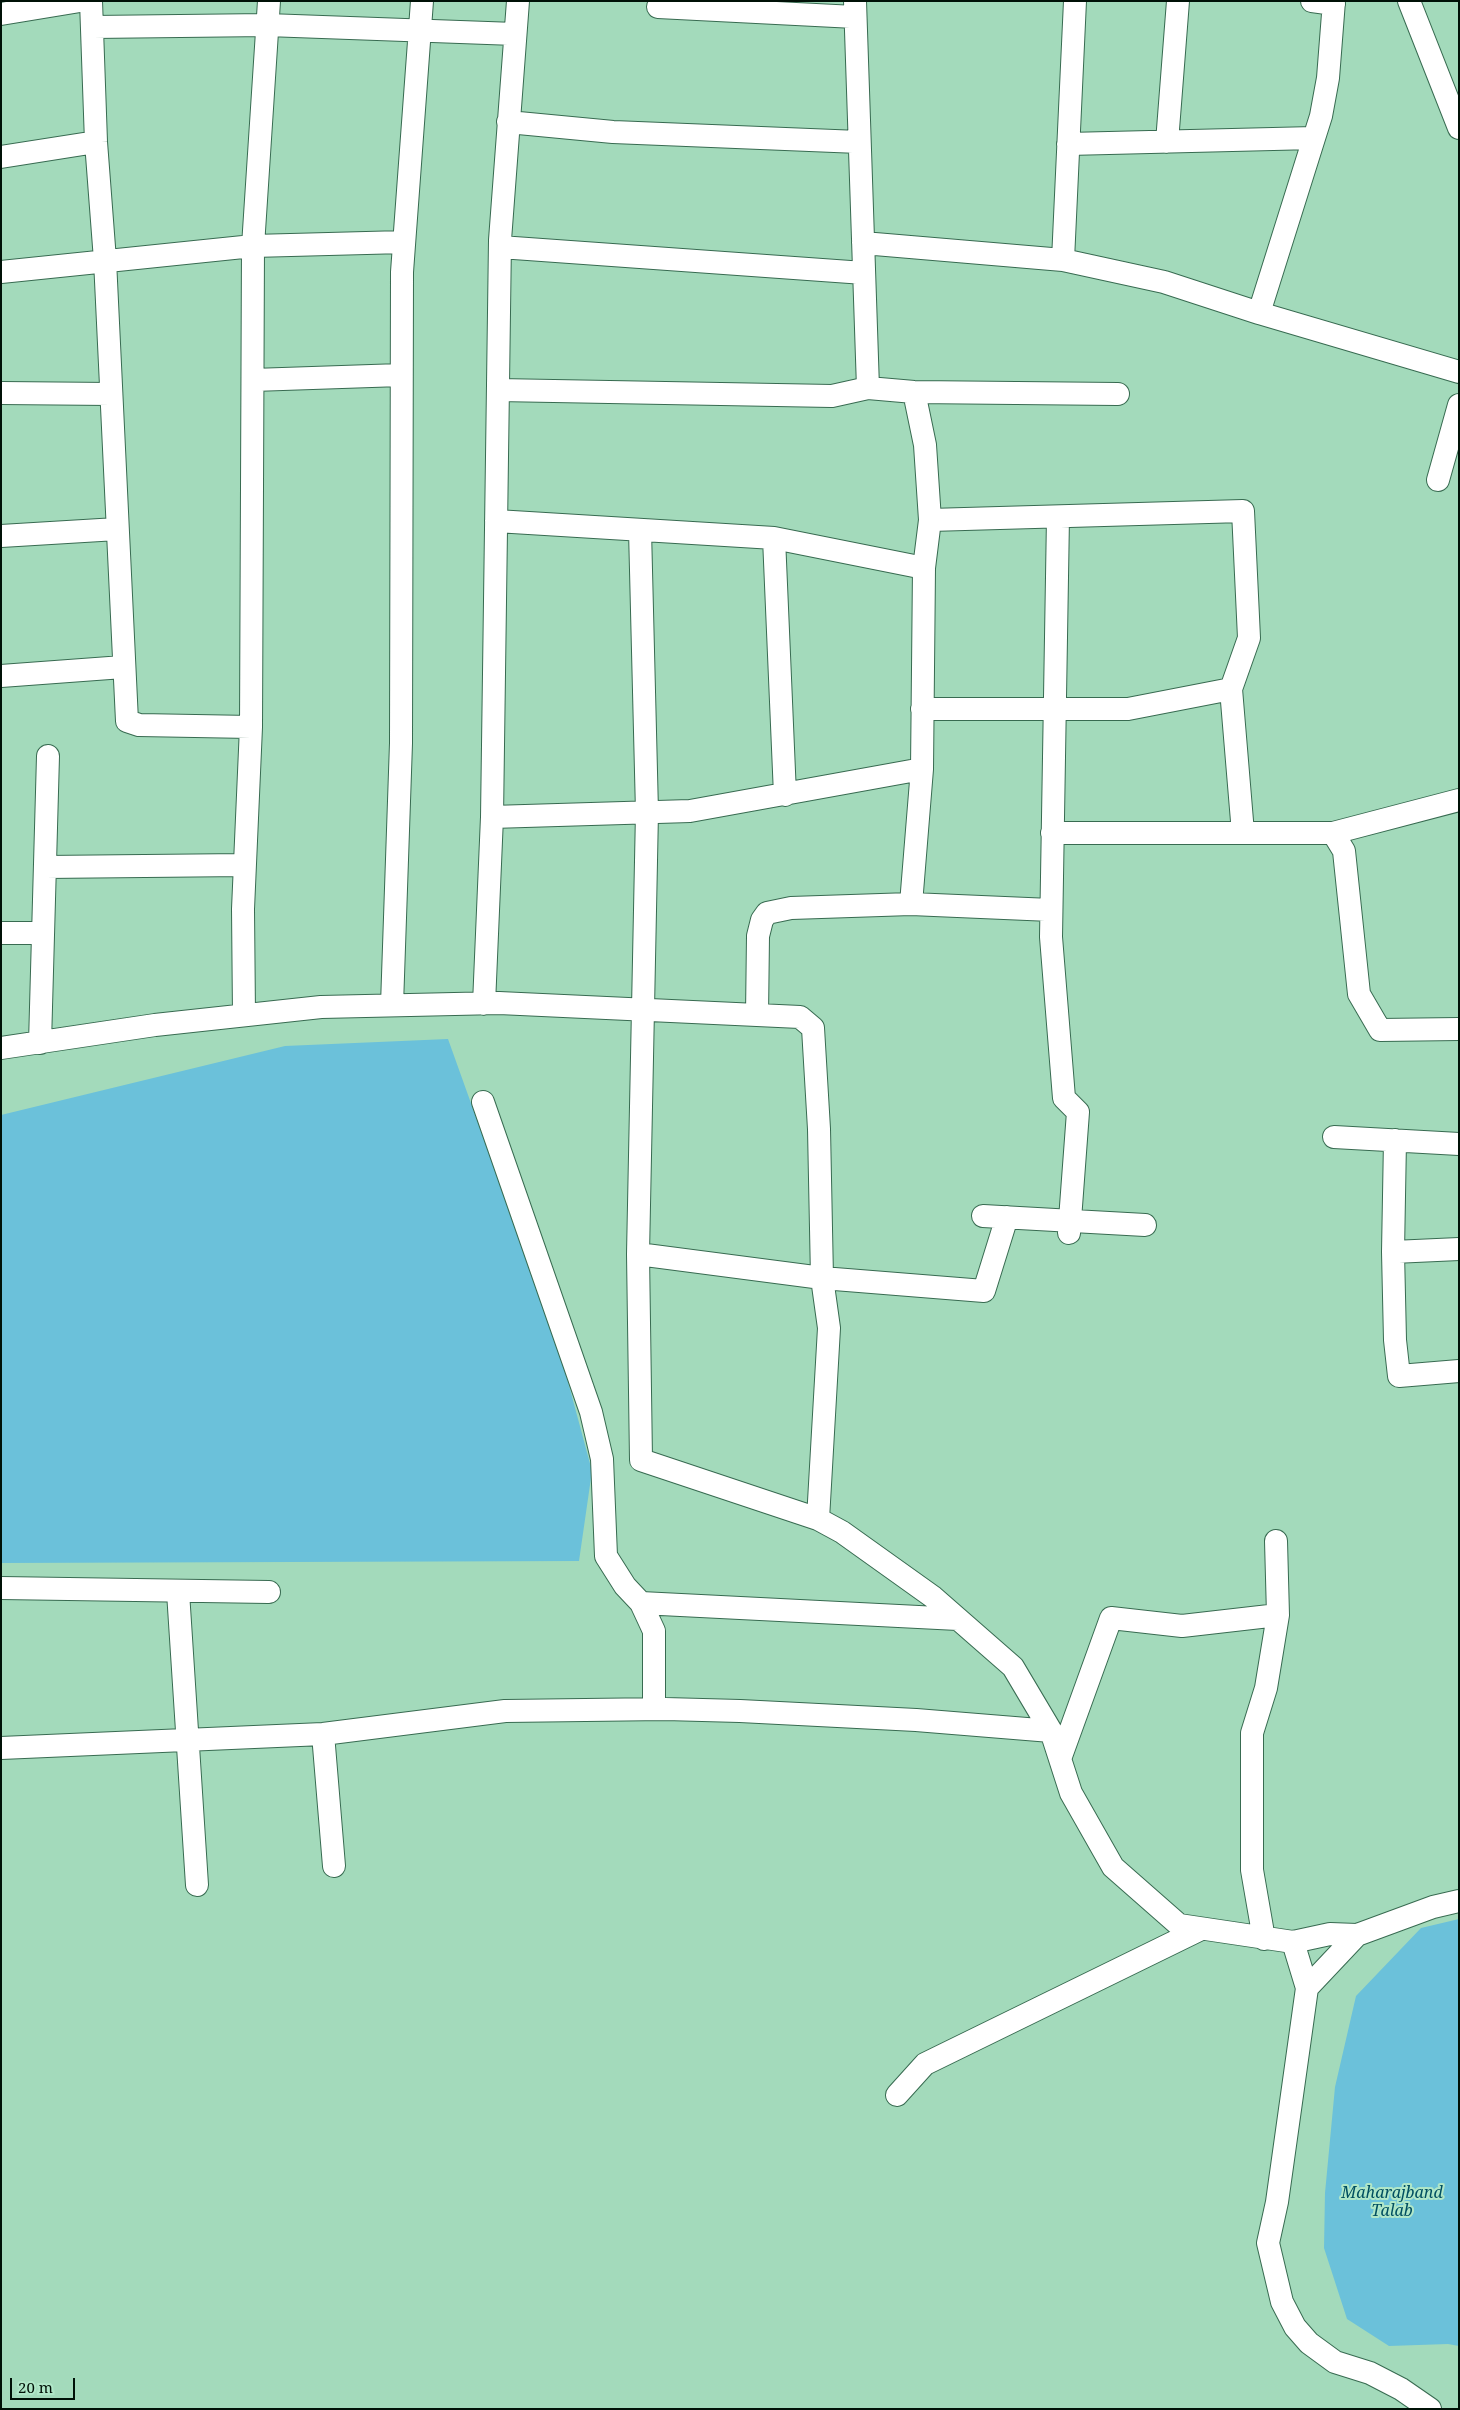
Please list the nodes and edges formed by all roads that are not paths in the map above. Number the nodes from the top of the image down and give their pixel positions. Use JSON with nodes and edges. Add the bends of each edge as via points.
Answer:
{"nodes":[{"id":1,"x":80,"y":1,"type":"edge"},
{"id":2,"x":91,"y":1,"type":"edge"},
{"id":3,"x":269,"y":1,"type":"edge"},
{"id":4,"x":422,"y":1,"type":"edge"},
{"id":5,"x":518,"y":1,"type":"edge"},
{"id":6,"x":1075,"y":1,"type":"edge"},
{"id":7,"x":1178,"y":1,"type":"edge"},
{"id":8,"x":1312,"y":1,"type":"edge"},
{"id":9,"x":1409,"y":1,"type":"edge"},
{"id":10,"x":1334,"y":2,"type":"edge"},
{"id":11,"x":658,"y":7,"type":"dead end"},
{"id":12,"x":855,"y":9,"type":"edge"},
{"id":13,"x":1,"y":14,"type":"edge"},
{"id":14,"x":267,"y":24,"type":"junction"},
{"id":15,"x":93,"y":27,"type":"junction"},
{"id":16,"x":420,"y":30,"type":"junction"},
{"id":17,"x":515,"y":34,"type":"junction"},
{"id":18,"x":508,"y":122,"type":"junction"},
{"id":19,"x":1459,"y":128,"type":"edge"},
{"id":20,"x":1314,"y":138,"type":"junction"},
{"id":21,"x":96,"y":142,"type":"junction"},
{"id":22,"x":858,"y":142,"type":"junction"},
{"id":23,"x":1167,"y":142,"type":"junction"},
{"id":24,"x":1068,"y":144,"type":"junction"},
{"id":25,"x":1,"y":156,"type":"edge"},
{"id":26,"x":404,"y":242,"type":"junction"},
{"id":27,"x":863,"y":243,"type":"junction"},
{"id":28,"x":253,"y":246,"type":"junction"},
{"id":29,"x":500,"y":247,"type":"junction"},
{"id":30,"x":105,"y":260,"type":"junction"},
{"id":31,"x":1063,"y":260,"type":"junction"},
{"id":32,"x":1,"y":272,"type":"edge"},
{"id":33,"x":864,"y":274,"type":"junction"},
{"id":34,"x":1259,"y":313,"type":"junction"},
{"id":35,"x":1459,"y":372,"type":"edge"},
{"id":36,"x":401,"y":375,"type":"junction"},
{"id":37,"x":253,"y":380,"type":"junction"},
{"id":38,"x":868,"y":388,"type":"junction"},
{"id":39,"x":498,"y":390,"type":"junction"},
{"id":40,"x":914,"y":392,"type":"junction"},
{"id":41,"x":1,"y":393,"type":"edge"},
{"id":42,"x":111,"y":394,"type":"junction"},
{"id":43,"x":1118,"y":394,"type":"dead end"},
{"id":44,"x":1459,"y":405,"type":"edge"},
{"id":45,"x":1438,"y":480,"type":"dead end"},
{"id":46,"x":1058,"y":517,"type":"junction"},
{"id":47,"x":930,"y":520,"type":"junction"},
{"id":48,"x":496,"y":521,"type":"junction"},
{"id":49,"x":117,"y":529,"type":"junction"},
{"id":50,"x":640,"y":530,"type":"junction"},
{"id":51,"x":1,"y":536,"type":"edge"},
{"id":52,"x":774,"y":538,"type":"junction"},
{"id":53,"x":924,"y":568,"type":"junction"},
{"id":54,"x":123,"y":667,"type":"junction"},
{"id":55,"x":1,"y":676,"type":"edge"},
{"id":56,"x":1231,"y":689,"type":"junction"},
{"id":57,"x":922,"y":708,"type":"junction"},
{"id":58,"x":1053,"y":708,"type":"junction"},
{"id":59,"x":251,"y":727,"type":"junction"},
{"id":60,"x":48,"y":756,"type":"dead end"},
{"id":61,"x":922,"y":770,"type":"junction"},
{"id":62,"x":786,"y":795,"type":"junction"},
{"id":63,"x":1459,"y":800,"type":"edge"},
{"id":64,"x":647,"y":812,"type":"junction"},
{"id":65,"x":492,"y":817,"type":"junction"},
{"id":66,"x":1052,"y":833,"type":"junction"},
{"id":67,"x":1243,"y":833,"type":"junction"},
{"id":68,"x":1333,"y":833,"type":"junction"},
{"id":69,"x":244,"y":865,"type":"junction"},
{"id":70,"x":46,"y":867,"type":"junction"},
{"id":71,"x":911,"y":904,"type":"junction"},
{"id":72,"x":1051,"y":910,"type":"junction"},
{"id":73,"x":1,"y":933,"type":"edge"},
{"id":74,"x":43,"y":933,"type":"junction"},
{"id":75,"x":484,"y":1004,"type":"junction"},
{"id":76,"x":392,"y":1005,"type":"junction"},
{"id":77,"x":642,"y":1010,"type":"junction"},
{"id":78,"x":244,"y":1015,"type":"junction"},
{"id":79,"x":757,"y":1015,"type":"junction"},
{"id":80,"x":1459,"y":1029,"type":"edge"},
{"id":81,"x":40,"y":1042,"type":"junction"},
{"id":82,"x":1,"y":1048,"type":"edge"},
{"id":83,"x":483,"y":1102,"type":"dead end"},
{"id":84,"x":1334,"y":1137,"type":"dead end"},
{"id":85,"x":1395,"y":1140,"type":"junction"},
{"id":86,"x":1459,"y":1144,"type":"edge"},
{"id":87,"x":983,"y":1216,"type":"dead end"},
{"id":88,"x":1007,"y":1217,"type":"junction"},
{"id":89,"x":1145,"y":1225,"type":"dead end"},
{"id":90,"x":1070,"y":1227,"type":"junction"},
{"id":91,"x":1459,"y":1249,"type":"edge"},
{"id":92,"x":1393,"y":1252,"type":"junction"},
{"id":93,"x":638,"y":1254,"type":"junction"},
{"id":94,"x":822,"y":1278,"type":"junction"},
{"id":95,"x":1459,"y":1371,"type":"edge"},
{"id":96,"x":818,"y":1519,"type":"junction"},
{"id":97,"x":1276,"y":1541,"type":"dead end"},
{"id":98,"x":1,"y":1588,"type":"edge"},
{"id":99,"x":178,"y":1592,"type":"junction"},
{"id":100,"x":269,"y":1592,"type":"dead end"},
{"id":101,"x":641,"y":1604,"type":"junction"},
{"id":102,"x":1278,"y":1615,"type":"junction"},
{"id":103,"x":958,"y":1619,"type":"junction"},
{"id":104,"x":654,"y":1709,"type":"junction"},
{"id":105,"x":1051,"y":1731,"type":"junction"},
{"id":106,"x":323,"y":1734,"type":"junction"},
{"id":107,"x":189,"y":1740,"type":"junction"},
{"id":108,"x":1,"y":1748,"type":"edge"},
{"id":109,"x":1060,"y":1759,"type":"junction"},
{"id":110,"x":334,"y":1866,"type":"dead end"},
{"id":111,"x":197,"y":1885,"type":"dead end"},
{"id":112,"x":1459,"y":1901,"type":"edge"},
{"id":113,"x":1201,"y":1929,"type":"junction"},
{"id":114,"x":1357,"y":1935,"type":"junction"},
{"id":115,"x":1264,"y":1938,"type":"junction"},
{"id":116,"x":1293,"y":1942,"type":"junction"},
{"id":117,"x":1307,"y":1988,"type":"junction"},
{"id":118,"x":897,"y":2095,"type":"dead end"},
{"id":119,"x":1430,"y":2409,"type":"edge"}],
"edges":[{"from":1,"to":13,"type":"street"},
{"from":2,"to":15,"type":"street"},
{"from":3,"to":14,"type":"street"},
{"from":4,"to":16,"type":"street"},
{"from":5,"to":17,"type":"street"},
{"from":6,"to":24,"type":"street"},
{"from":7,"to":23,"type":"street"},
{"from":8,"to":10,"type":"street"},
{"from":9,"to":19,"type":"street"},
{"from":10,"to":20,"type":"street","via":[[1328,78]]},
{"from":11,"to":12,"type":"street"},
{"from":12,"to":22,"type":"street"},
{"from":14,"to":15,"type":"street"},
{"from":14,"to":16,"type":"street"},
{"from":14,"to":28,"type":"street"},
{"from":15,"to":21,"type":"street"},
{"from":16,"to":17,"type":"street"},
{"from":16,"to":26,"type":"street"},
{"from":17,"to":18,"type":"street"},
{"from":18,"to":22,"type":"street","via":[[613,132]]},
{"from":18,"to":29,"type":"street"},
{"from":20,"to":23,"type":"street"},
{"from":20,"to":34,"type":"street"},
{"from":21,"to":25,"type":"street"},
{"from":21,"to":30,"type":"street"},
{"from":22,"to":27,"type":"street"},
{"from":23,"to":24,"type":"street"},
{"from":24,"to":31,"type":"street"},
{"from":26,"to":28,"type":"street"},
{"from":26,"to":36,"type":"street"},
{"from":27,"to":31,"type":"street"},
{"from":27,"to":33,"type":"street"},
{"from":28,"to":30,"type":"street"},
{"from":28,"to":37,"type":"street"},
{"from":29,"to":33,"type":"street"},
{"from":29,"to":39,"type":"street"},
{"from":30,"to":32,"type":"street"},
{"from":30,"to":42,"type":"street"},
{"from":31,"to":34,"type":"street","via":[[1164,282]]},
{"from":33,"to":38,"type":"street"},
{"from":34,"to":35,"type":"street"},
{"from":36,"to":37,"type":"street"},
{"from":36,"to":76,"type":"street","via":[[401,743]]},
{"from":37,"to":59,"type":"street"},
{"from":38,"to":39,"type":"street","via":[[832,396]]},
{"from":38,"to":40,"type":"street"},
{"from":39,"to":48,"type":"street"},
{"from":40,"to":43,"type":"street"},
{"from":40,"to":47,"type":"street","via":[[925,445]]},
{"from":41,"to":42,"type":"street"},
{"from":42,"to":49,"type":"street"},
{"from":44,"to":45,"type":"street"},
{"from":46,"to":47,"type":"street"},
{"from":46,"to":56,"type":"street","via":[[1243,511],[1249,638]]},
{"from":46,"to":58,"type":"street"},
{"from":47,"to":53,"type":"street"},
{"from":48,"to":50,"type":"street"},
{"from":48,"to":65,"type":"street"},
{"from":49,"to":51,"type":"street"},
{"from":49,"to":54,"type":"street"},
{"from":50,"to":52,"type":"street"},
{"from":50,"to":64,"type":"street"},
{"from":52,"to":53,"type":"street"},
{"from":52,"to":62,"type":"street"},
{"from":53,"to":57,"type":"street"},
{"from":54,"to":55,"type":"street"},
{"from":54,"to":59,"type":"street","via":[[127,720],[139,725]]},
{"from":56,"to":58,"type":"street","via":[[1128,709]]},
{"from":56,"to":67,"type":"street"},
{"from":57,"to":58,"type":"street"},
{"from":57,"to":61,"type":"street"},
{"from":58,"to":66,"type":"street"},
{"from":59,"to":69,"type":"street"},
{"from":60,"to":70,"type":"street"},
{"from":61,"to":62,"type":"street"},
{"from":61,"to":71,"type":"street"},
{"from":62,"to":64,"type":"street","via":[[690,811]]},
{"from":63,"to":68,"type":"street"},
{"from":64,"to":65,"type":"street"},
{"from":64,"to":77,"type":"street"},
{"from":65,"to":75,"type":"street"},
{"from":66,"to":67,"type":"street"},
{"from":66,"to":72,"type":"street"},
{"from":67,"to":68,"type":"street"},
{"from":68,"to":80,"type":"street","via":[[1344,851],[1359,994],[1380,1030]]},
{"from":69,"to":70,"type":"street"},
{"from":69,"to":78,"type":"street"},
{"from":70,"to":74,"type":"street"},
{"from":71,"to":72,"type":"street"},
{"from":71,"to":79,"type":"street","via":[[791,908],[767,913],[758,936]]},
{"from":72,"to":90,"type":"street","via":[[1064,1098],[1078,1112]]},
{"from":73,"to":74,"type":"street"},
{"from":74,"to":81,"type":"street"},
{"from":75,"to":76,"type":"street"},
{"from":75,"to":77,"type":"street"},
{"from":76,"to":78,"type":"street","via":[[321,1007]]},
{"from":77,"to":79,"type":"street"},
{"from":77,"to":93,"type":"street"},
{"from":78,"to":81,"type":"street"},
{"from":79,"to":94,"type":"street","via":[[800,1017],[813,1028]]},
{"from":81,"to":82,"type":"street"},
{"from":83,"to":101,"type":"street","via":[[591,1412],[602,1459],[606,1556]]},
{"from":84,"to":85,"type":"street"},
{"from":85,"to":86,"type":"street"},
{"from":85,"to":92,"type":"street"},
{"from":87,"to":88,"type":"street"},
{"from":88,"to":90,"type":"street"},
{"from":88,"to":94,"type":"street","via":[[984,1291]]},
{"from":89,"to":90,"type":"street"},
{"from":91,"to":92,"type":"street"},
{"from":92,"to":95,"type":"street","via":[[1399,1376]]},
{"from":93,"to":94,"type":"street"},
{"from":93,"to":96,"type":"street","via":[[641,1460]]},
{"from":94,"to":96,"type":"street","via":[[829,1328]]},
{"from":96,"to":103,"type":"street","via":[[926,1591]]},
{"from":97,"to":102,"type":"street"},
{"from":98,"to":99,"type":"street"},
{"from":99,"to":100,"type":"street"},
{"from":99,"to":107,"type":"street"},
{"from":101,"to":103,"type":"street"},
{"from":101,"to":104,"type":"street","via":[[654,1631]]},
{"from":102,"to":109,"type":"street","via":[[1182,1626],[1111,1618]]},
{"from":102,"to":115,"type":"street","via":[[1266,1688],[1252,1732],[1252,1870]]},
{"from":103,"to":105,"type":"street","via":[[1013,1667]]},
{"from":104,"to":105,"type":"street","via":[[916,1720]]},
{"from":104,"to":106,"type":"street","via":[[505,1711]]},
{"from":105,"to":109,"type":"street"},
{"from":106,"to":107,"type":"street"},
{"from":106,"to":110,"type":"street"},
{"from":107,"to":108,"type":"street"},
{"from":107,"to":111,"type":"street"},
{"from":109,"to":113,"type":"street","via":[[1071,1793],[1113,1867],[1179,1926]]},
{"from":112,"to":114,"type":"street","via":[[1433,1907]]},
{"from":113,"to":115,"type":"street"},
{"from":113,"to":118,"type":"street","via":[[925,2064]]},
{"from":114,"to":116,"type":"street","via":[[1330,1934]]},
{"from":114,"to":117,"type":"street"},
{"from":115,"to":116,"type":"street"},
{"from":116,"to":117,"type":"street"},
{"from":117,"to":119,"type":"street","via":[[1277,2202],[1268,2243],[1282,2302],[1295,2327],[1309,2343],[1335,2362],[1401,2389]]}]}
